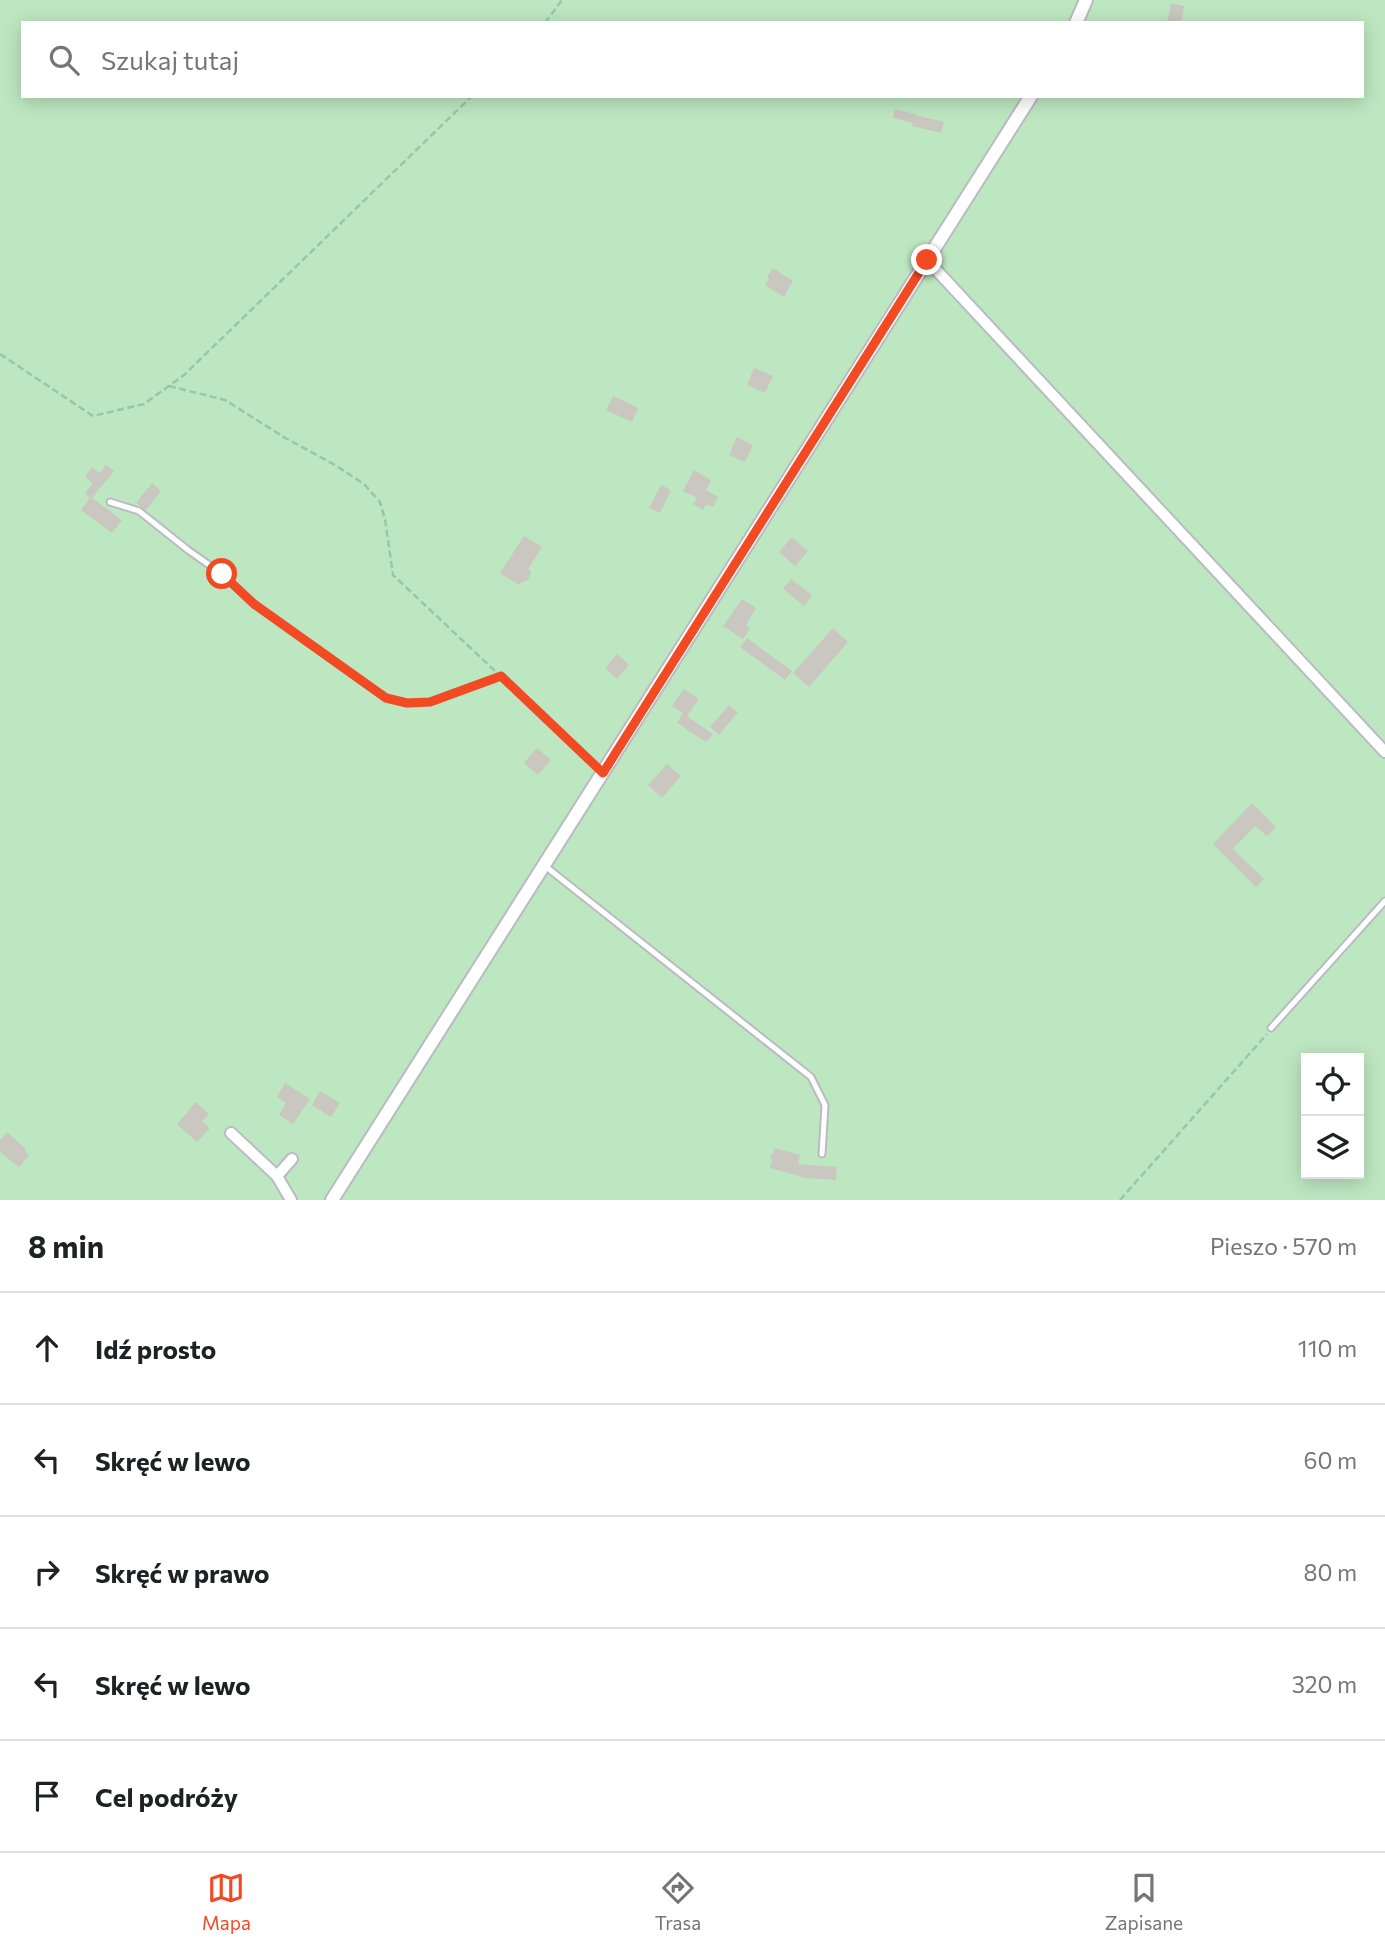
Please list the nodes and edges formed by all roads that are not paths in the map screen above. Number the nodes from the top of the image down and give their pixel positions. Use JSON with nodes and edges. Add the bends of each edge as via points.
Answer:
{"nodes":[{"id":1,"x":1086,"y":0,"type":"edge"},
{"id":2,"x":1077,"y":21,"type":"edge"},
{"id":3,"x":1030,"y":98,"type":"edge"},
{"id":4,"x":927,"y":260,"type":"junction"},
{"id":5,"x":110,"y":502,"type":"dead end"},
{"id":6,"x":1385,"y":752,"type":"edge"},
{"id":7,"x":603,"y":773,"type":"junction"},
{"id":8,"x":544,"y":865,"type":"junction"},
{"id":9,"x":1385,"y":901,"type":"edge"},
{"id":10,"x":1271,"y":1028,"type":"road end"},
{"id":11,"x":231,"y":1132,"type":"dead end"},
{"id":12,"x":822,"y":1154,"type":"dead end"},
{"id":13,"x":292,"y":1159,"type":"dead end"},
{"id":14,"x":277,"y":1176,"type":"junction"},
{"id":15,"x":290,"y":1200,"type":"edge"},
{"id":16,"x":332,"y":1200,"type":"edge"}],
"edges":[{"from":1,"to":2,"type":"street"},
{"from":3,"to":4,"type":"street"},
{"from":4,"to":6,"type":"street"},
{"from":4,"to":7,"type":"street"},
{"from":5,"to":7,"type":"lane","via":[[139,511],[254,604],[386,698],[430,702],[501,676]]},
{"from":7,"to":8,"type":"street"},
{"from":8,"to":12,"type":"lane","via":[[811,1077],[825,1104]]},
{"from":8,"to":16,"type":"street"},
{"from":9,"to":10,"type":"lane"},
{"from":11,"to":14,"type":"street"},
{"from":13,"to":14,"type":"street"},
{"from":14,"to":15,"type":"street"}]}
